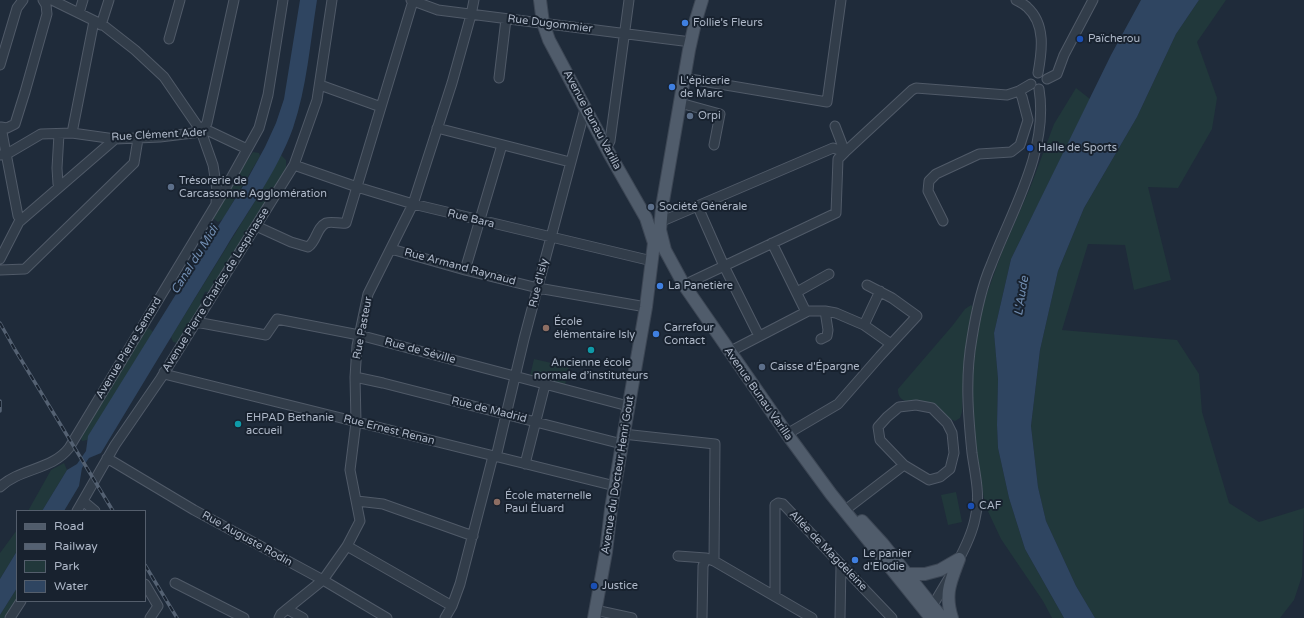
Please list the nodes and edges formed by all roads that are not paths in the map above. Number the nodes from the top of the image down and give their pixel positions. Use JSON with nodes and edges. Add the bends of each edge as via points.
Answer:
{"nodes":[{"id":1,"x":23,"y":0,"type":"edge"},
{"id":2,"x":43,"y":0,"type":"edge"},
{"id":3,"x":52,"y":0,"type":"edge"},
{"id":4,"x":83,"y":0,"type":"edge"},
{"id":5,"x":109,"y":0,"type":"edge"},
{"id":6,"x":180,"y":0,"type":"edge"},
{"id":7,"x":234,"y":0,"type":"edge"},
{"id":8,"x":283,"y":0,"type":"edge"},
{"id":9,"x":332,"y":0,"type":"edge"},
{"id":10,"x":412,"y":0,"type":"edge"},
{"id":11,"x":474,"y":0,"type":"edge"},
{"id":12,"x":540,"y":0,"type":"edge"},
{"id":13,"x":629,"y":0,"type":"edge"},
{"id":14,"x":702,"y":0,"type":"edge"},
{"id":15,"x":841,"y":0,"type":"edge"},
{"id":16,"x":1016,"y":0,"type":"edge"},
{"id":17,"x":1093,"y":0,"type":"edge"},
{"id":18,"x":79,"y":13,"type":"junction"},
{"id":19,"x":471,"y":15,"type":"junction"},
{"id":20,"x":506,"y":19,"type":"junction"},
{"id":21,"x":98,"y":23,"type":"junction"},
{"id":22,"x":543,"y":23,"type":"junction"},
{"id":23,"x":624,"y":34,"type":"junction"},
{"id":24,"x":169,"y":39,"type":"dead end"},
{"id":25,"x":691,"y":42,"type":"junction"},
{"id":26,"x":0,"y":65,"type":"edge"},
{"id":27,"x":1038,"y":73,"type":"junction"},
{"id":28,"x":499,"y":78,"type":"dead end"},
{"id":29,"x":684,"y":78,"type":"junction"},
{"id":30,"x":1047,"y":79,"type":"junction"},
{"id":31,"x":1031,"y":84,"type":"junction"},
{"id":32,"x":320,"y":85,"type":"junction"},
{"id":33,"x":1039,"y":89,"type":"junction"},
{"id":34,"x":1019,"y":91,"type":"junction"},
{"id":35,"x":680,"y":103,"type":"junction"},
{"id":36,"x":381,"y":107,"type":"junction"},
{"id":37,"x":585,"y":109,"type":"junction"},
{"id":38,"x":835,"y":126,"type":"dead end"},
{"id":39,"x":0,"y":127,"type":"edge"},
{"id":40,"x":437,"y":128,"type":"junction"},
{"id":41,"x":201,"y":132,"type":"junction"},
{"id":42,"x":72,"y":133,"type":"junction"},
{"id":43,"x":59,"y":134,"type":"junction"},
{"id":44,"x":138,"y":138,"type":"junction"},
{"id":45,"x":115,"y":139,"type":"junction"},
{"id":46,"x":502,"y":144,"type":"junction"},
{"id":47,"x":714,"y":145,"type":"dead end"},
{"id":48,"x":606,"y":148,"type":"junction"},
{"id":49,"x":247,"y":149,"type":"junction"},
{"id":50,"x":845,"y":152,"type":"junction"},
{"id":51,"x":3,"y":154,"type":"edge"},
{"id":52,"x":570,"y":162,"type":"junction"},
{"id":53,"x":294,"y":165,"type":"junction"},
{"id":54,"x":58,"y":184,"type":"dead end"},
{"id":55,"x":357,"y":188,"type":"junction"},
{"id":56,"x":216,"y":203,"type":"junction"},
{"id":57,"x":413,"y":204,"type":"junction"},
{"id":58,"x":698,"y":207,"type":"junction"},
{"id":59,"x":18,"y":216,"type":"dead end"},
{"id":60,"x":646,"y":218,"type":"junction"},
{"id":61,"x":660,"y":219,"type":"junction"},
{"id":62,"x":480,"y":221,"type":"junction"},
{"id":63,"x":943,"y":221,"type":"dead end"},
{"id":64,"x":256,"y":226,"type":"junction"},
{"id":65,"x":550,"y":238,"type":"junction"},
{"id":66,"x":772,"y":244,"type":"junction"},
{"id":67,"x":392,"y":249,"type":"junction"},
{"id":68,"x":662,"y":249,"type":"junction"},
{"id":69,"x":0,"y":258,"type":"edge"},
{"id":70,"x":652,"y":262,"type":"junction"},
{"id":71,"x":724,"y":266,"type":"junction"},
{"id":72,"x":0,"y":270,"type":"edge"},
{"id":73,"x":465,"y":270,"type":"junction"},
{"id":74,"x":829,"y":274,"type":"dead end"},
{"id":75,"x":684,"y":285,"type":"junction"},
{"id":76,"x":867,"y":285,"type":"dead end"},
{"id":77,"x":538,"y":288,"type":"junction"},
{"id":78,"x":797,"y":292,"type":"junction"},
{"id":79,"x":880,"y":292,"type":"junction"},
{"id":80,"x":646,"y":307,"type":"junction"},
{"id":81,"x":824,"y":311,"type":"junction"},
{"id":82,"x":806,"y":312,"type":"junction"},
{"id":83,"x":196,"y":322,"type":"junction"},
{"id":84,"x":864,"y":325,"type":"junction"},
{"id":85,"x":359,"y":335,"type":"junction"},
{"id":86,"x":760,"y":336,"type":"junction"},
{"id":87,"x":821,"y":339,"type":"dead end"},
{"id":88,"x":891,"y":344,"type":"junction"},
{"id":89,"x":729,"y":352,"type":"junction"},
{"id":90,"x":164,"y":372,"type":"junction"},
{"id":91,"x":515,"y":376,"type":"junction"},
{"id":92,"x":355,"y":377,"type":"junction"},
{"id":93,"x":545,"y":385,"type":"junction"},
{"id":94,"x":628,"y":406,"type":"junction"},
{"id":95,"x":506,"y":415,"type":"junction"},
{"id":96,"x":356,"y":422,"type":"junction"},
{"id":97,"x":536,"y":422,"type":"junction"},
{"id":98,"x":787,"y":434,"type":"junction"},
{"id":99,"x":622,"y":439,"type":"junction"},
{"id":100,"x":494,"y":457,"type":"junction"},
{"id":101,"x":107,"y":458,"type":"junction"},
{"id":102,"x":525,"y":464,"type":"junction"},
{"id":103,"x":904,"y":465,"type":"junction"},
{"id":104,"x":615,"y":486,"type":"junction"},
{"id":105,"x":0,"y":487,"type":"edge"},
{"id":106,"x":83,"y":501,"type":"junction"},
{"id":107,"x":357,"y":501,"type":"junction"},
{"id":108,"x":846,"y":509,"type":"junction"},
{"id":109,"x":78,"y":510,"type":"edge"},
{"id":110,"x":94,"y":510,"type":"edge"},
{"id":111,"x":473,"y":536,"type":"junction"},
{"id":112,"x":347,"y":546,"type":"junction"},
{"id":113,"x":678,"y":556,"type":"dead end"},
{"id":114,"x":959,"y":559,"type":"junction"},
{"id":115,"x":710,"y":560,"type":"junction"},
{"id":116,"x":841,"y":565,"type":"junction"},
{"id":117,"x":907,"y":574,"type":"junction"},
{"id":118,"x":323,"y":580,"type":"junction"},
{"id":119,"x":175,"y":583,"type":"dead end"},
{"id":120,"x":146,"y":586,"type":"edge"},
{"id":121,"x":775,"y":596,"type":"junction"},
{"id":122,"x":20,"y":602,"type":"edge"},
{"id":123,"x":452,"y":606,"type":"junction"},
{"id":124,"x":225,"y":609,"type":"junction"},
{"id":125,"x":287,"y":609,"type":"junction"},
{"id":126,"x":595,"y":614,"type":"edge"},
{"id":127,"x":929,"y":614,"type":"edge"},
{"id":128,"x":10,"y":618,"type":"edge"},
{"id":129,"x":150,"y":618,"type":"edge"},
{"id":130,"x":221,"y":618,"type":"edge"},
{"id":131,"x":244,"y":618,"type":"edge"},
{"id":132,"x":279,"y":618,"type":"edge"},
{"id":133,"x":303,"y":618,"type":"edge"},
{"id":134,"x":387,"y":618,"type":"edge"},
{"id":135,"x":445,"y":618,"type":"edge"},
{"id":136,"x":632,"y":618,"type":"edge"},
{"id":137,"x":702,"y":618,"type":"edge"},
{"id":138,"x":811,"y":618,"type":"edge"},
{"id":139,"x":840,"y":618,"type":"edge"},
{"id":140,"x":892,"y":618,"type":"edge"},
{"id":141,"x":942,"y":618,"type":"edge"},
{"id":142,"x":952,"y":618,"type":"edge"}],
"edges":[{"from":1,"to":26,"type":"street","via":[[17,8]]},
{"from":2,"to":39,"type":"street","via":[[47,14],[15,124],[8,128]]},
{"from":3,"to":18,"type":"street"},
{"from":4,"to":18,"type":"street"},
{"from":5,"to":21,"type":"street"},
{"from":6,"to":24,"type":"street"},
{"from":7,"to":41,"type":"street","via":[[207,123]]},
{"from":8,"to":49,"type":"street","name":"Avenue Pierre Semard","via":[[268,95],[260,128]]},
{"from":9,"to":32,"type":"street","name":"Avenue Pierre Charles de Lespinasse"},
{"from":10,"to":19,"type":"street","name":"Rue Dugommier","via":[[438,10]]},
{"from":10,"to":36,"type":"street"},
{"from":11,"to":19,"type":"street","name":"Rue Pasteur"},
{"from":12,"to":22,"type":"main road","name":"Avenue Bunau Varilla"},
{"from":13,"to":23,"type":"street"},
{"from":14,"to":25,"type":"main road"},
{"from":15,"to":29,"type":"street","via":[[827,102]]},
{"from":16,"to":27,"type":"street","via":[[1027,6],[1040,29],[1042,45]]},
{"from":17,"to":30,"type":"street","via":[[1057,74]]},
{"from":18,"to":21,"type":"street"},
{"from":19,"to":20,"type":"street","name":"Rue Dugommier"},
{"from":19,"to":40,"type":"street","name":"Rue Pasteur"},
{"from":20,"to":22,"type":"street","name":"Rue Dugommier"},
{"from":20,"to":28,"type":"street"},
{"from":21,"to":41,"type":"street","via":[[135,50],[164,77]]},
{"from":21,"to":42,"type":"street"},
{"from":22,"to":23,"type":"street","name":"Rue Dugommier"},
{"from":22,"to":37,"type":"main road","name":"Avenue Bunau Varilla","via":[[549,40]]},
{"from":23,"to":25,"type":"street","name":"Rue Dugommier"},
{"from":23,"to":48,"type":"street","via":[[610,141]]},
{"from":25,"to":29,"type":"main road"},
{"from":27,"to":30,"type":"street","via":[[1044,74]]},
{"from":27,"to":31,"type":"street","via":[[1031,77]]},
{"from":29,"to":35,"type":"main road"},
{"from":30,"to":33,"type":"street","via":[[1046,85]]},
{"from":31,"to":33,"type":"street"},
{"from":31,"to":34,"type":"street"},
{"from":32,"to":36,"type":"street"},
{"from":32,"to":53,"type":"street","name":"Avenue Pierre Charles de Lespinasse"},
{"from":33,"to":114,"type":"street","via":[[1041,113],[1038,138],[1028,177],[990,267],[980,297],[972,339],[967,401],[978,498],[976,519]]},
{"from":34,"to":50,"type":"street","via":[[1007,95],[916,88]]},
{"from":34,"to":63,"type":"street","via":[[1028,120],[1020,145],[1011,152],[979,154],[936,174],[930,181],[928,191]]},
{"from":35,"to":47,"type":"street","via":[[720,114]]},
{"from":35,"to":61,"type":"main road"},
{"from":36,"to":55,"type":"street"},
{"from":37,"to":48,"type":"main road","name":"Avenue Bunau Varilla"},
{"from":37,"to":52,"type":"street","name":"Rue d'Isly"},
{"from":38,"to":50,"type":"street"},
{"from":39,"to":51,"type":"street"},
{"from":40,"to":46,"type":"street"},
{"from":40,"to":57,"type":"street","name":"Rue Pasteur"},
{"from":41,"to":44,"type":"street","name":"Rue Clément Ader"},
{"from":41,"to":49,"type":"street","name":"Rue Clément Ader","via":[[209,131]]},
{"from":41,"to":56,"type":"street","via":[[213,165],[217,190]]},
{"from":42,"to":43,"type":"street","name":"Rue Clément Ader"},
{"from":42,"to":45,"type":"street","name":"Rue Clément Ader"},
{"from":43,"to":51,"type":"street","name":"Rue Clément Ader","via":[[41,134]]},
{"from":43,"to":54,"type":"street"},
{"from":44,"to":45,"type":"street","name":"Rue Clément Ader"},
{"from":44,"to":72,"type":"street","via":[[134,163],[25,269]]},
{"from":45,"to":69,"type":"street","via":[[19,222]]},
{"from":46,"to":52,"type":"street"},
{"from":46,"to":62,"type":"street"},
{"from":48,"to":60,"type":"main road","name":"Avenue Bunau Varilla"},
{"from":49,"to":56,"type":"street","name":"Avenue Pierre Semard"},
{"from":50,"to":58,"type":"street","via":[[833,148]]},
{"from":50,"to":66,"type":"street","via":[[838,159],[836,213]]},
{"from":51,"to":59,"type":"street"},
{"from":52,"to":65,"type":"street","name":"Rue d'Isly"},
{"from":53,"to":55,"type":"street","name":"Rue Bara"},
{"from":53,"to":64,"type":"street","name":"Avenue Pierre Charles de Lespinasse"},
{"from":55,"to":57,"type":"street","name":"Rue Bara"},
{"from":55,"to":64,"type":"street","via":[[346,223],[326,223],[308,247]]},
{"from":56,"to":105,"type":"street","name":"Avenue Pierre Semard","via":[[70,448],[58,459],[16,475]]},
{"from":57,"to":62,"type":"street","name":"Rue Bara"},
{"from":57,"to":67,"type":"street","name":"Rue Pasteur"},
{"from":58,"to":61,"type":"street"},
{"from":58,"to":71,"type":"street"},
{"from":60,"to":61,"type":"main road"},
{"from":60,"to":68,"type":"main road","name":"Avenue Bunau Varilla"},
{"from":61,"to":68,"type":"main road"},
{"from":62,"to":65,"type":"street","name":"Rue Bara"},
{"from":62,"to":73,"type":"street"},
{"from":64,"to":83,"type":"street","name":"Avenue Pierre Charles de Lespinasse"},
{"from":65,"to":70,"type":"street","name":"Rue Bara"},
{"from":65,"to":77,"type":"street","name":"Rue d'Isly"},
{"from":66,"to":71,"type":"street"},
{"from":66,"to":78,"type":"street"},
{"from":67,"to":73,"type":"street","name":"Rue Armand Raynaud"},
{"from":67,"to":85,"type":"street","name":"Rue Pasteur","via":[[368,294]]},
{"from":68,"to":70,"type":"main road"},
{"from":68,"to":70,"type":"main road","name":"Avenue Bunau Varilla"},
{"from":68,"to":75,"type":"main road","name":"Avenue Bunau Varilla"},
{"from":70,"to":80,"type":"main road","name":"Avenue du Docteur Henri Gout"},
{"from":71,"to":75,"type":"street"},
{"from":71,"to":86,"type":"street"},
{"from":73,"to":77,"type":"street","name":"Rue Armand Raynaud"},
{"from":74,"to":78,"type":"street"},
{"from":75,"to":89,"type":"main road","name":"Avenue Bunau Varilla"},
{"from":76,"to":79,"type":"street"},
{"from":77,"to":80,"type":"street","name":"Rue Armand Raynaud"},
{"from":77,"to":91,"type":"street","name":"Rue d'Isly"},
{"from":78,"to":82,"type":"street"},
{"from":79,"to":84,"type":"street"},
{"from":79,"to":88,"type":"street","via":[[917,316]]},
{"from":80,"to":94,"type":"main road","name":"Avenue du Docteur Henri Gout"},
{"from":81,"to":82,"type":"street"},
{"from":81,"to":84,"type":"street","via":[[836,313]]},
{"from":81,"to":87,"type":"street","via":[[828,330],[827,336]]},
{"from":82,"to":86,"type":"street"},
{"from":83,"to":85,"type":"street","name":"Rue de Séville","via":[[266,335],[277,319]]},
{"from":83,"to":90,"type":"street","name":"Avenue Pierre Charles de Lespinasse"},
{"from":84,"to":88,"type":"street"},
{"from":85,"to":91,"type":"street","name":"Rue de Séville"},
{"from":85,"to":92,"type":"street","name":"Rue Pasteur"},
{"from":86,"to":89,"type":"street"},
{"from":88,"to":98,"type":"street","via":[[838,404]]},
{"from":89,"to":98,"type":"main road","name":"Avenue Bunau Varilla"},
{"from":90,"to":96,"type":"street","name":"Rue Ernest Renan"},
{"from":90,"to":101,"type":"street","name":"Avenue Pierre Charles de Lespinasse"},
{"from":91,"to":93,"type":"street","name":"Rue de Séville"},
{"from":91,"to":95,"type":"street","name":"Rue d'Isly"},
{"from":92,"to":95,"type":"street","name":"Rue de Madrid"},
{"from":92,"to":96,"type":"street","name":"Rue Pasteur"},
{"from":93,"to":94,"type":"street","name":"Rue de Séville"},
{"from":93,"to":97,"type":"street"},
{"from":94,"to":99,"type":"main road","name":"Avenue du Docteur Henri Gout"},
{"from":95,"to":97,"type":"street","name":"Rue de Madrid"},
{"from":95,"to":100,"type":"street","name":"Rue d'Isly"},
{"from":96,"to":100,"type":"street","name":"Rue Ernest Renan"},
{"from":96,"to":107,"type":"street","name":"Rue Pasteur","via":[[350,470]]},
{"from":97,"to":99,"type":"street","name":"Rue de Madrid"},
{"from":97,"to":102,"type":"street"},
{"from":98,"to":108,"type":"main road","name":"Avenue Bunau Varilla","via":[[831,494]]},
{"from":99,"to":104,"type":"main road","name":"Avenue du Docteur Henri Gout"},
{"from":99,"to":115,"type":"street","name":"Rue de Madrid","via":[[715,444]]},
{"from":100,"to":102,"type":"street","name":"Rue Ernest Renan"},
{"from":100,"to":111,"type":"street","name":"Rue d'Isly"},
{"from":101,"to":106,"type":"street","name":"Avenue Pierre Charles de Lespinasse"},
{"from":101,"to":118,"type":"street","name":"Rue Auguste Rodin","via":[[194,510]]},
{"from":102,"to":104,"type":"street","name":"Rue Ernest Renan"},
{"from":103,"to":103,"type":"street","via":[[929,480],[940,477],[950,469],[954,453],[952,433],[947,423],[932,408],[916,405],[900,407],[878,427],[880,440]]},
{"from":103,"to":108,"type":"street"},
{"from":104,"to":126,"type":"main road","name":"Avenue du Docteur Henri Gout"},
{"from":106,"to":109,"type":"street","name":"Avenue Pierre Charles de Lespinasse"},
{"from":106,"to":110,"type":"street"},
{"from":107,"to":111,"type":"street","via":[[383,504]]},
{"from":107,"to":112,"type":"street","name":"Rue Pasteur","via":[[360,521]]},
{"from":108,"to":117,"type":"main road","name":"Avenue Bunau Varilla","via":[[883,544]]},
{"from":108,"to":127,"type":"main road","name":"Avenue Bunau Varilla"},
{"from":111,"to":123,"type":"street","name":"Rue d'Isly"},
{"from":112,"to":118,"type":"street","name":"Rue Pasteur"},
{"from":112,"to":123,"type":"street"},
{"from":113,"to":115,"type":"street"},
{"from":114,"to":117,"type":"main road","via":[[940,570],[925,574]]},
{"from":114,"to":127,"type":"street"},
{"from":114,"to":142,"type":"main road","via":[[948,590]]},
{"from":115,"to":121,"type":"street"},
{"from":115,"to":137,"type":"street","via":[[703,566]]},
{"from":116,"to":121,"type":"street","name":"Allée de Magdeleine","via":[[783,504],[778,503],[775,505]]},
{"from":116,"to":139,"type":"street"},
{"from":116,"to":140,"type":"street","name":"Allée de Magdeleine"},
{"from":117,"to":127,"type":"main road","name":"Avenue Bunau Varilla"},
{"from":118,"to":125,"type":"street","name":"Rue Pasteur"},
{"from":118,"to":134,"type":"street","name":"Rue Auguste Rodin"},
{"from":119,"to":124,"type":"street"},
{"from":120,"to":129,"type":"street","via":[[158,606]]},
{"from":121,"to":138,"type":"street"},
{"from":122,"to":128,"type":"street"},
{"from":123,"to":135,"type":"street","name":"Rue d'Isly"},
{"from":124,"to":130,"type":"street"},
{"from":124,"to":131,"type":"street"},
{"from":125,"to":132,"type":"street","name":"Rue Pasteur"},
{"from":125,"to":133,"type":"street"},
{"from":126,"to":136,"type":"street"},
{"from":127,"to":141,"type":"main road","name":"Avenue Bunau Varilla"}]}
